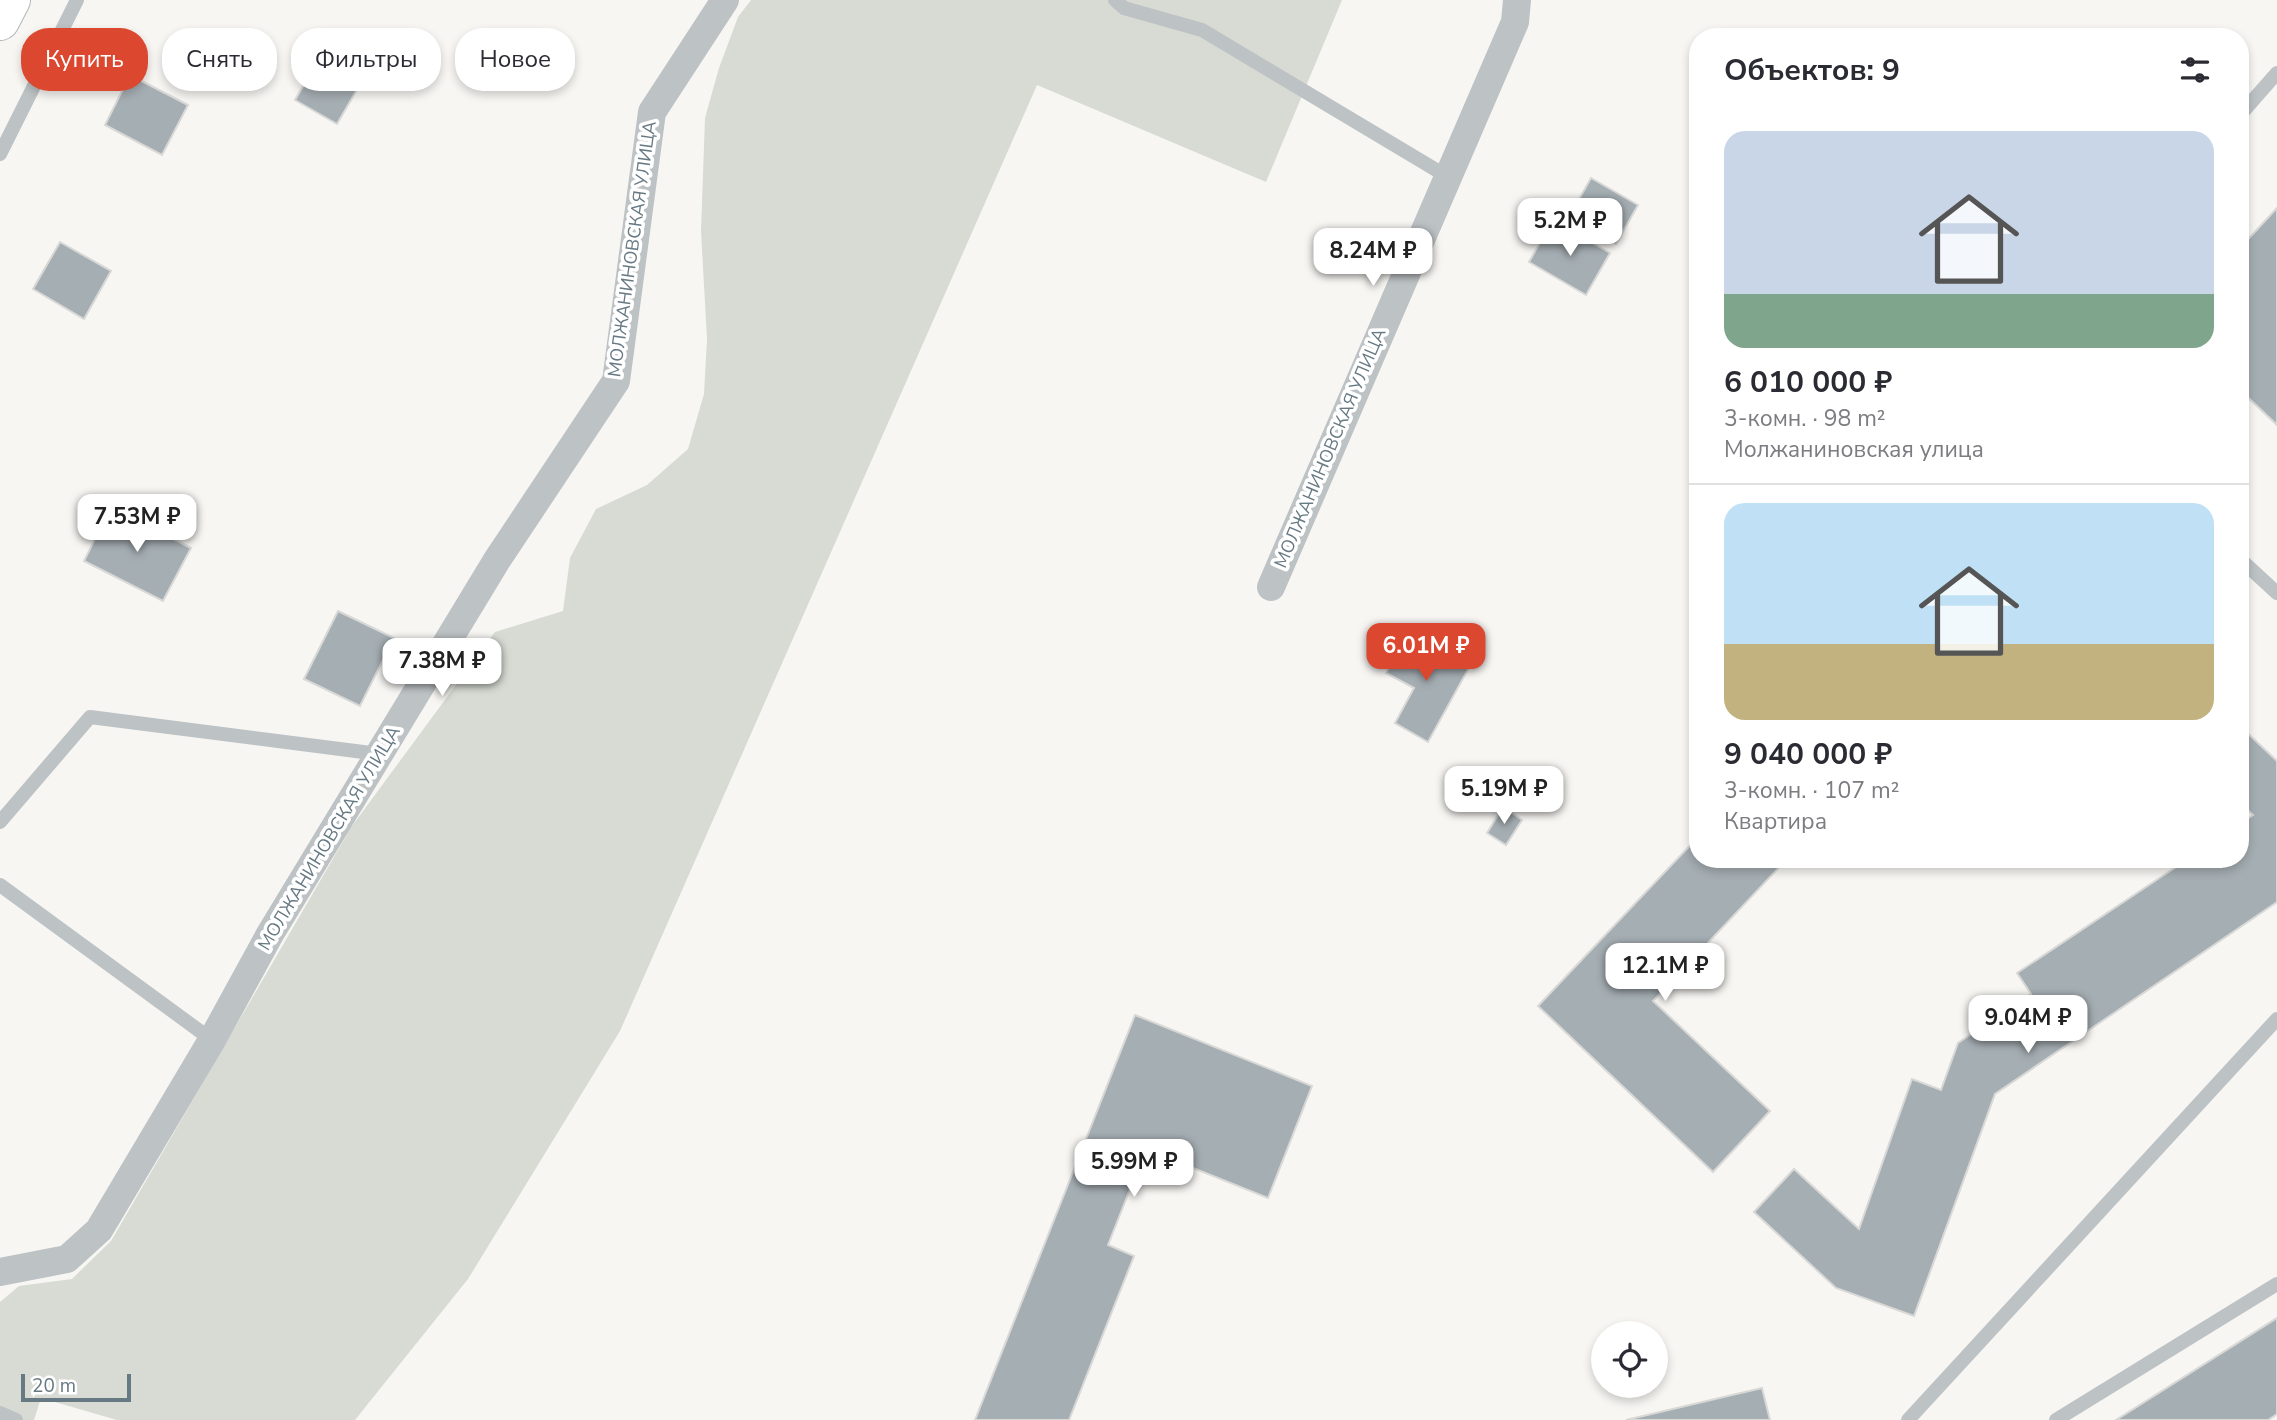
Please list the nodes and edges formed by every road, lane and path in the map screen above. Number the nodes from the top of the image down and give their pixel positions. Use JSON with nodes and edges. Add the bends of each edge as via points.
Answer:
{"nodes":[{"id":1,"x":11,"y":0,"type":"edge"},
{"id":2,"x":77,"y":0,"type":"edge"},
{"id":3,"x":724,"y":0,"type":"edge"},
{"id":4,"x":1115,"y":0,"type":"edge"},
{"id":5,"x":1517,"y":0,"type":"edge"},
{"id":6,"x":0,"y":21,"type":"edge"},
{"id":7,"x":2277,"y":73,"type":"edge"},
{"id":8,"x":2249,"y":105,"type":"edge"},
{"id":9,"x":0,"y":154,"type":"edge"},
{"id":10,"x":1448,"y":177,"type":"junction"},
{"id":11,"x":2249,"y":567,"type":"edge"},
{"id":12,"x":1271,"y":587,"type":"dead end"},
{"id":13,"x":2277,"y":593,"type":"edge"},
{"id":14,"x":379,"y":754,"type":"junction"},
{"id":15,"x":0,"y":822,"type":"edge"},
{"id":16,"x":0,"y":885,"type":"edge"},
{"id":17,"x":2277,"y":1019,"type":"edge"},
{"id":18,"x":212,"y":1040,"type":"junction"},
{"id":19,"x":0,"y":1272,"type":"edge"},
{"id":20,"x":2277,"y":1284,"type":"edge"},
{"id":21,"x":0,"y":1413,"type":"edge"},
{"id":22,"x":16,"y":1420,"type":"edge"},
{"id":23,"x":1908,"y":1420,"type":"edge"},
{"id":24,"x":2056,"y":1420,"type":"edge"}],
"edges":[{"from":1,"to":6,"type":"highway"},
{"from":2,"to":9,"type":"lane"},
{"from":3,"to":14,"type":"street","name":"МОЛЖАНИНОВСКАЯ УЛИЦА","via":[[652,111],[616,381],[497,560]]},
{"from":4,"to":10,"type":"lane","via":[[1124,8],[1202,30]]},
{"from":5,"to":10,"type":"street","name":"МОЛЖАНИНОВСКАЯ УЛИЦА","via":[[1514,22]]},
{"from":7,"to":8,"type":"lane"},
{"from":10,"to":12,"type":"street","name":"МОЛЖАНИНОВСКАЯ УЛИЦА"},
{"from":11,"to":13,"type":"lane"},
{"from":14,"to":15,"type":"lane","via":[[90,717]]},
{"from":14,"to":18,"type":"street","name":"МОЛЖАНИНОВСКАЯ УЛИЦА"},
{"from":16,"to":18,"type":"lane"},
{"from":17,"to":23,"type":"lane"},
{"from":18,"to":19,"type":"street","name":"МОЛЖАНИНОВСКАЯ УЛИЦА","via":[[99,1230],[67,1259]]},
{"from":20,"to":24,"type":"lane"},
{"from":21,"to":22,"type":"lane"}]}
